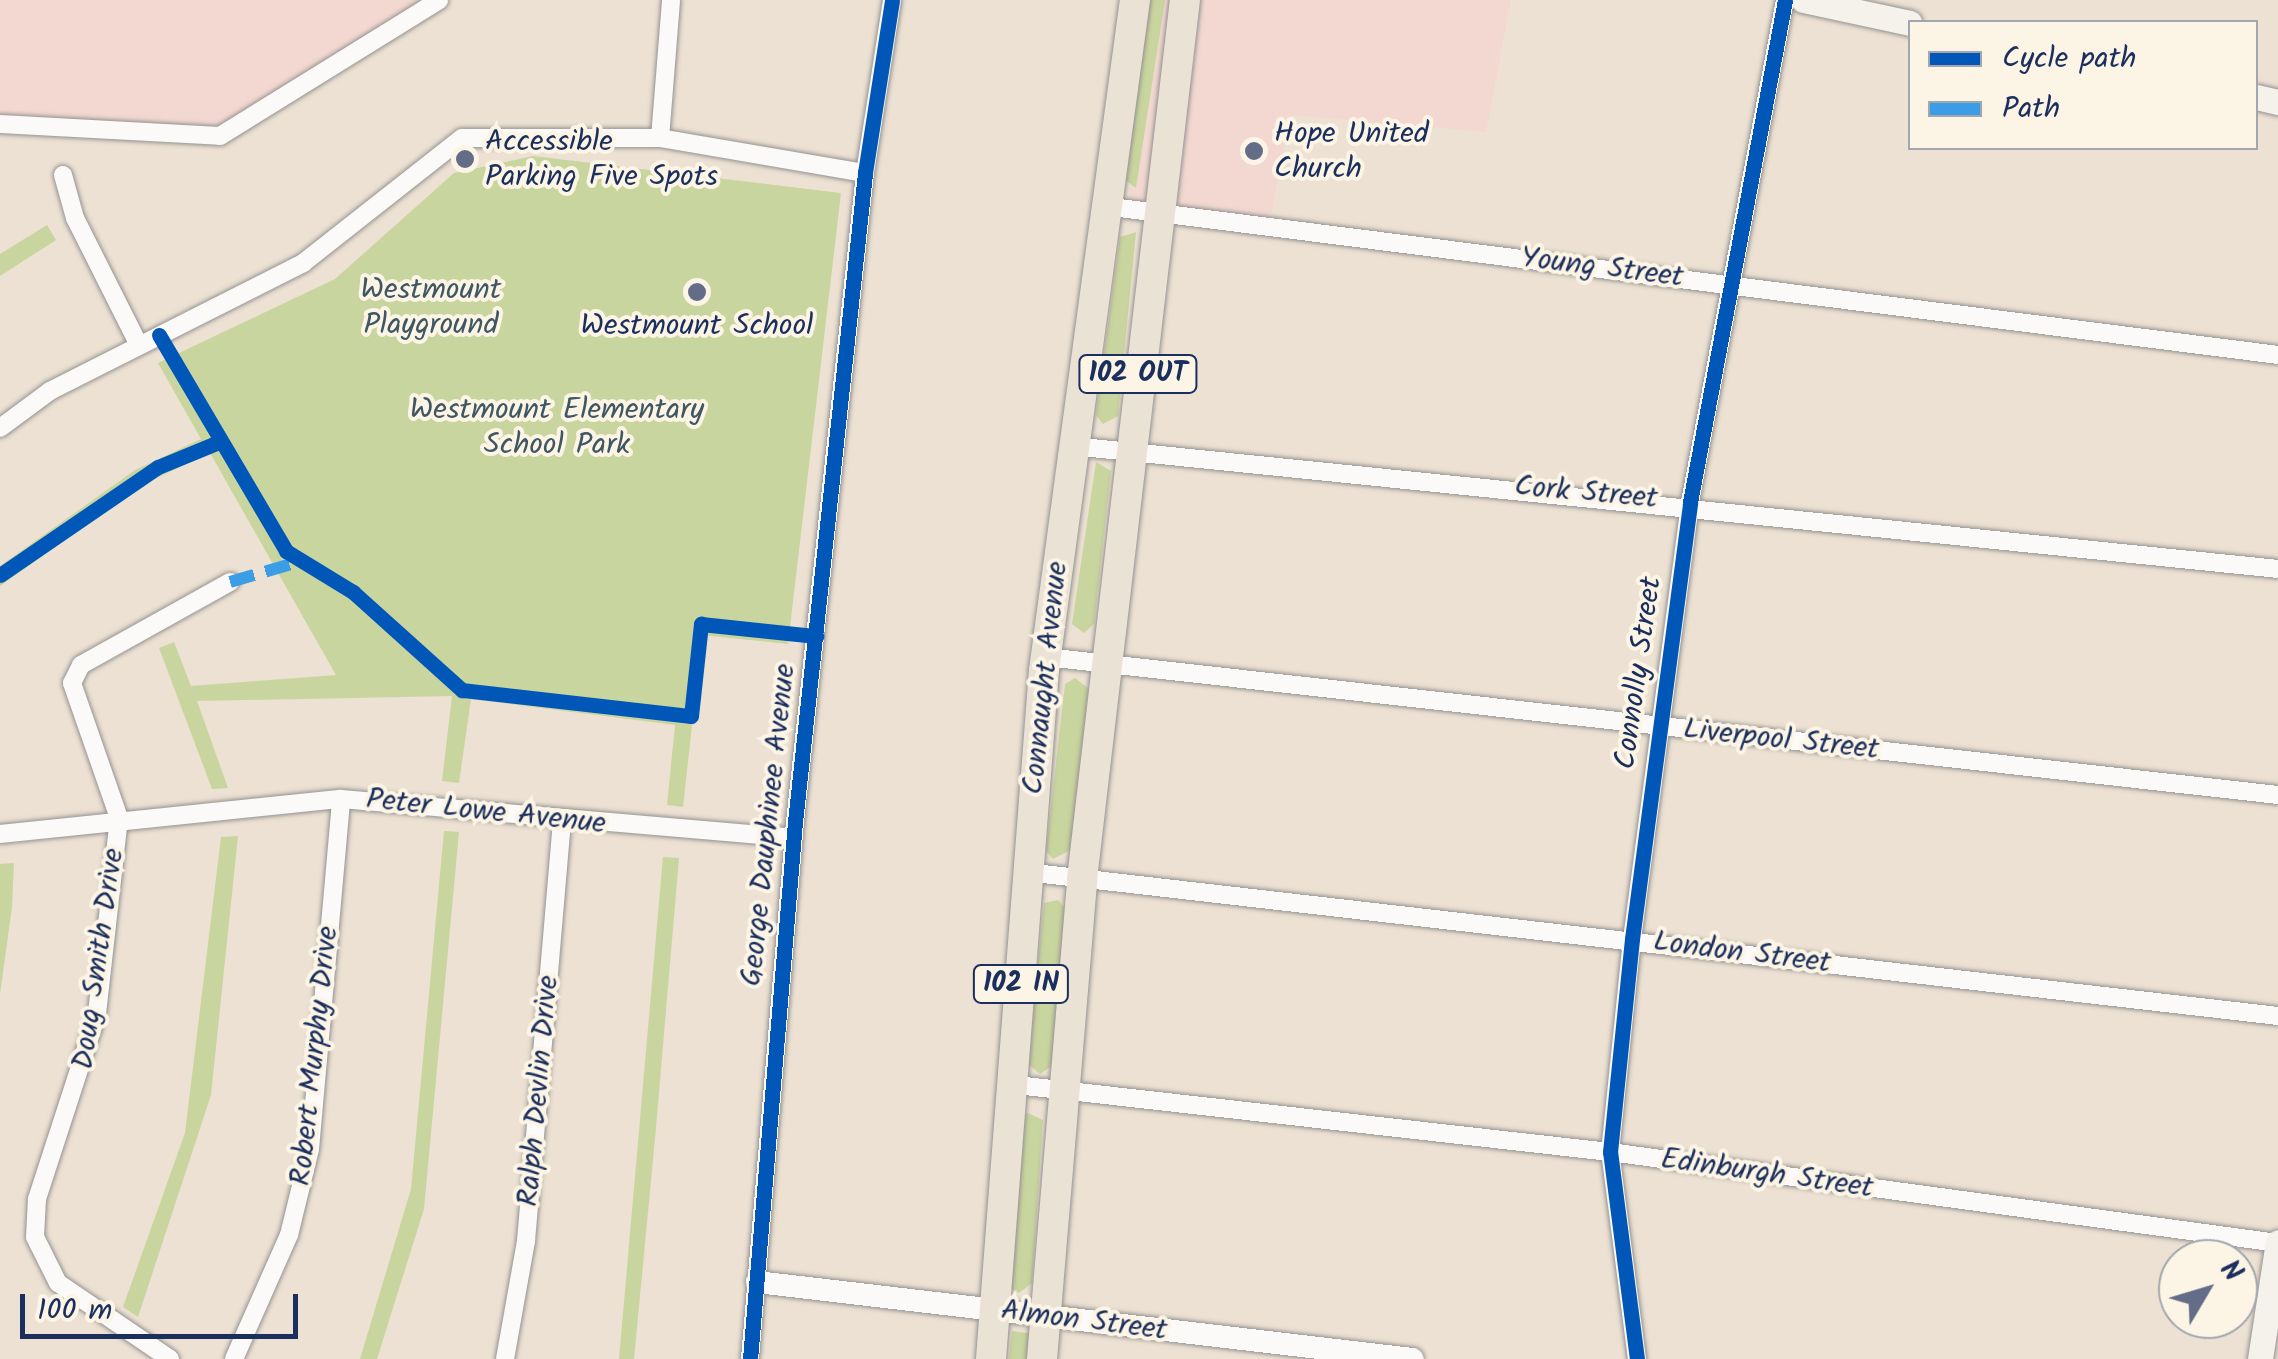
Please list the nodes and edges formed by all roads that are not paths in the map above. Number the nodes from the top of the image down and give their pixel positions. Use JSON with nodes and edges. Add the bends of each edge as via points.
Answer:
{"nodes":[{"id":1,"x":439,"y":0,"type":"edge"},
{"id":2,"x":671,"y":0,"type":"edge"},
{"id":3,"x":892,"y":0,"type":"edge"},
{"id":4,"x":1135,"y":0,"type":"edge"},
{"id":5,"x":1185,"y":0,"type":"edge"},
{"id":6,"x":1785,"y":0,"type":"edge"},
{"id":7,"x":1803,"y":0,"type":"edge"},
{"id":8,"x":1908,"y":23,"type":"edge"},
{"id":9,"x":0,"y":124,"type":"edge"},
{"id":10,"x":660,"y":138,"type":"junction"},
{"id":11,"x":865,"y":173,"type":"junction"},
{"id":12,"x":64,"y":174,"type":"dead end"},
{"id":13,"x":1104,"y":206,"type":"junction"},
{"id":14,"x":1157,"y":210,"type":"junction"},
{"id":15,"x":1733,"y":284,"type":"junction"},
{"id":16,"x":139,"y":344,"type":"junction"},
{"id":17,"x":2278,"y":355,"type":"edge"},
{"id":18,"x":0,"y":428,"type":"edge"},
{"id":19,"x":1072,"y":446,"type":"junction"},
{"id":20,"x":1128,"y":452,"type":"junction"},
{"id":21,"x":1690,"y":502,"type":"junction"},
{"id":22,"x":2278,"y":568,"type":"edge"},
{"id":23,"x":230,"y":582,"type":"dead end"},
{"id":24,"x":1046,"y":657,"type":"junction"},
{"id":25,"x":1109,"y":668,"type":"junction"},
{"id":26,"x":1658,"y":726,"type":"junction"},
{"id":27,"x":2278,"y":795,"type":"edge"},
{"id":28,"x":341,"y":799,"type":"junction"},
{"id":29,"x":119,"y":818,"type":"junction"},
{"id":30,"x":562,"y":821,"type":"junction"},
{"id":31,"x":0,"y":834,"type":"edge"},
{"id":32,"x":793,"y":838,"type":"junction"},
{"id":33,"x":1026,"y":872,"type":"junction"},
{"id":34,"x":1082,"y":879,"type":"junction"},
{"id":35,"x":1632,"y":939,"type":"junction"},
{"id":36,"x":2278,"y":1016,"type":"edge"},
{"id":37,"x":1016,"y":1085,"type":"junction"},
{"id":38,"x":1062,"y":1088,"type":"junction"},
{"id":39,"x":1610,"y":1152,"type":"junction"},
{"id":40,"x":2278,"y":1242,"type":"edge"},
{"id":41,"x":757,"y":1282,"type":"junction"},
{"id":42,"x":995,"y":1310,"type":"junction"},
{"id":43,"x":1047,"y":1316,"type":"junction"},
{"id":44,"x":170,"y":1359,"type":"edge"},
{"id":45,"x":234,"y":1359,"type":"edge"},
{"id":46,"x":505,"y":1359,"type":"edge"},
{"id":47,"x":750,"y":1359,"type":"edge"},
{"id":48,"x":991,"y":1359,"type":"edge"},
{"id":49,"x":1042,"y":1359,"type":"edge"},
{"id":50,"x":1412,"y":1359,"type":"edge"},
{"id":51,"x":1637,"y":1359,"type":"edge"},
{"id":52,"x":2260,"y":1359,"type":"edge"}],
"edges":[{"from":1,"to":9,"type":"street","via":[[220,136]]},
{"from":2,"to":10,"type":"street"},
{"from":3,"to":11,"type":"street","name":"George Dauphinee Avenue"},
{"from":4,"to":13,"type":"main road","name":"Connaught Avenue","number":"102 IN"},
{"from":5,"to":14,"type":"main road","name":"Connaught Avenue","number":"102 OUT"},
{"from":6,"to":15,"type":"street","name":"Connolly Street"},
{"from":7,"to":8,"type":"main road"},
{"from":10,"to":11,"type":"street"},
{"from":10,"to":16,"type":"street","via":[[462,138],[303,263]]},
{"from":11,"to":32,"type":"street","name":"George Dauphinee Avenue"},
{"from":12,"to":16,"type":"street","via":[[75,218]]},
{"from":13,"to":14,"type":"street","name":"Young Street"},
{"from":13,"to":19,"type":"main road","name":"Connaught Avenue","number":"102 IN"},
{"from":14,"to":15,"type":"street","name":"Young Street"},
{"from":14,"to":20,"type":"main road","name":"Connaught Avenue","number":"102 OUT"},
{"from":15,"to":17,"type":"street","name":"Young Street"},
{"from":15,"to":21,"type":"street","name":"Connolly Street"},
{"from":16,"to":18,"type":"street"},
{"from":19,"to":20,"type":"street","name":"Cork Street"},
{"from":19,"to":24,"type":"main road","name":"Connaught Avenue","number":"102 IN"},
{"from":20,"to":21,"type":"street","name":"Cork Street"},
{"from":20,"to":25,"type":"main road","name":"Connaught Avenue","number":"102 OUT"},
{"from":21,"to":22,"type":"street","name":"Cork Street"},
{"from":21,"to":26,"type":"street","name":"Connolly Street"},
{"from":23,"to":29,"type":"street","name":"Doug Smith Drive","via":[[72,676],[72,699]]},
{"from":24,"to":25,"type":"street","name":"Liverpool Street"},
{"from":24,"to":33,"type":"main road","name":"Connaught Avenue","number":"102 IN"},
{"from":25,"to":26,"type":"street","name":"Liverpool Street"},
{"from":25,"to":34,"type":"main road","name":"Connaught Avenue","number":"102 OUT"},
{"from":26,"to":27,"type":"street","name":"Liverpool Street"},
{"from":26,"to":35,"type":"street","name":"Connolly Street"},
{"from":28,"to":29,"type":"street","name":"Peter Lowe Avenue"},
{"from":28,"to":30,"type":"street","name":"Peter Lowe Avenue"},
{"from":28,"to":45,"type":"street","name":"Robert Murphy Drive","via":[[310,1149],[289,1235]]},
{"from":29,"to":31,"type":"street","name":"Peter Lowe Avenue"},
{"from":29,"to":44,"type":"street","name":"Doug Smith Drive","via":[[90,1052],[34,1226],[58,1283]]},
{"from":30,"to":32,"type":"street","name":"Peter Lowe Avenue"},
{"from":30,"to":46,"type":"street","name":"Ralph Devlin Drive","via":[[526,1241]]},
{"from":32,"to":41,"type":"street","name":"George Dauphinee Avenue"},
{"from":33,"to":34,"type":"street","name":"London Street"},
{"from":33,"to":37,"type":"main road","name":"Connaught Avenue","number":"102 IN"},
{"from":34,"to":35,"type":"street","name":"London Street"},
{"from":34,"to":38,"type":"main road","name":"Connaught Avenue","number":"102 OUT"},
{"from":35,"to":36,"type":"street","name":"London Street"},
{"from":35,"to":39,"type":"street","name":"Connolly Street"},
{"from":37,"to":38,"type":"street","name":"Edinburgh Street"},
{"from":37,"to":42,"type":"main road","name":"Connaught Avenue","number":"102 IN"},
{"from":38,"to":39,"type":"street","name":"Edinburgh Street"},
{"from":38,"to":43,"type":"main road","name":"Connaught Avenue","number":"102 OUT"},
{"from":39,"to":40,"type":"street","name":"Edinburgh Street"},
{"from":39,"to":51,"type":"street","name":"Connolly Street"},
{"from":40,"to":52,"type":"main road"},
{"from":41,"to":42,"type":"street","name":"Almon Street"},
{"from":41,"to":47,"type":"street","name":"George Dauphinee Avenue"},
{"from":42,"to":43,"type":"street","name":"Almon Street"},
{"from":42,"to":48,"type":"main road","name":"Connaught Avenue","number":"102 IN"},
{"from":43,"to":49,"type":"main road","name":"Connaught Avenue","number":"102 OUT"},
{"from":43,"to":50,"type":"street","name":"Almon Street"}]}
